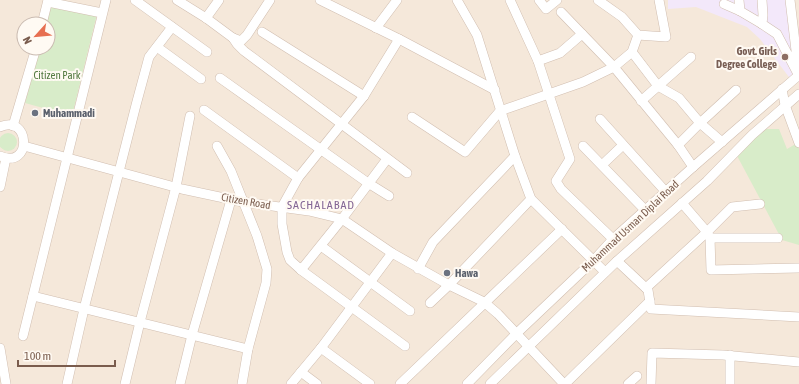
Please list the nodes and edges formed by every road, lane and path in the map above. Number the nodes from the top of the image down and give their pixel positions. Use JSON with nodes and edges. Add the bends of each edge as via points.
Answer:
{"nodes":[{"id":1,"x":106,"y":0,"type":"edge"},
{"id":2,"x":135,"y":0,"type":"edge"},
{"id":3,"x":177,"y":0,"type":"edge"},
{"id":4,"x":219,"y":0,"type":"edge"},
{"id":5,"x":270,"y":0,"type":"edge"},
{"id":6,"x":320,"y":0,"type":"edge"},
{"id":7,"x":457,"y":0,"type":"edge"},
{"id":8,"x":510,"y":0,"type":"edge"},
{"id":9,"x":539,"y":0,"type":"edge"},
{"id":10,"x":557,"y":0,"type":"edge"},
{"id":11,"x":598,"y":0,"type":"edge"},
{"id":12,"x":659,"y":0,"type":"edge"},
{"id":13,"x":739,"y":0,"type":"edge"},
{"id":14,"x":762,"y":0,"type":"edge"},
{"id":15,"x":48,"y":1,"type":"edge"},
{"id":16,"x":393,"y":1,"type":"edge"},
{"id":17,"x":793,"y":2,"type":"edge"},
{"id":18,"x":724,"y":4,"type":"dead end"},
{"id":19,"x":740,"y":11,"type":"junction"},
{"id":20,"x":561,"y":12,"type":"dead end"},
{"id":21,"x":102,"y":13,"type":"junction"},
{"id":22,"x":44,"y":16,"type":"edge"},
{"id":23,"x":206,"y":18,"type":"junction"},
{"id":24,"x":762,"y":24,"type":"junction"},
{"id":25,"x":172,"y":27,"type":"junction"},
{"id":26,"x":376,"y":28,"type":"junction"},
{"id":27,"x":262,"y":32,"type":"dead end"},
{"id":28,"x":582,"y":34,"type":"junction"},
{"id":29,"x":638,"y":35,"type":"junction"},
{"id":30,"x":233,"y":38,"type":"junction"},
{"id":31,"x":399,"y":39,"type":"junction"},
{"id":32,"x":157,"y":47,"type":"junction"},
{"id":33,"x":207,"y":52,"type":"dead end"},
{"id":34,"x":632,"y":52,"type":"junction"},
{"id":35,"x":34,"y":56,"type":"edge"},
{"id":36,"x":691,"y":57,"type":"dead end"},
{"id":37,"x":538,"y":60,"type":"junction"},
{"id":38,"x":614,"y":67,"type":"junction"},
{"id":39,"x":799,"y":75,"type":"edge"},
{"id":40,"x":220,"y":78,"type":"dead end"},
{"id":41,"x":201,"y":79,"type":"dead end"},
{"id":42,"x":658,"y":86,"type":"junction"},
{"id":43,"x":495,"y":90,"type":"junction"},
{"id":44,"x":736,"y":90,"type":"dead end"},
{"id":45,"x":782,"y":90,"type":"junction"},
{"id":46,"x":548,"y":93,"type":"junction"},
{"id":47,"x":799,"y":94,"type":"edge"},
{"id":48,"x":364,"y":96,"type":"junction"},
{"id":49,"x":641,"y":101,"type":"junction"},
{"id":50,"x":785,"y":105,"type":"junction"},
{"id":51,"x":204,"y":110,"type":"dead end"},
{"id":52,"x":500,"y":111,"type":"junction"},
{"id":53,"x":190,"y":116,"type":"dead end"},
{"id":54,"x":412,"y":117,"type":"dead end"},
{"id":55,"x":600,"y":119,"type":"dead end"},
{"id":56,"x":700,"y":122,"type":"junction"},
{"id":57,"x":342,"y":124,"type":"junction"},
{"id":58,"x":13,"y":126,"type":"junction"},
{"id":59,"x":0,"y":127,"type":"edge"},
{"id":60,"x":722,"y":142,"type":"junction"},
{"id":61,"x":799,"y":143,"type":"edge"},
{"id":62,"x":623,"y":145,"type":"junction"},
{"id":63,"x":678,"y":145,"type":"junction"},
{"id":64,"x":24,"y":146,"type":"junction"},
{"id":65,"x":217,"y":146,"type":"dead end"},
{"id":66,"x":583,"y":146,"type":"dead end"},
{"id":67,"x":320,"y":148,"type":"junction"},
{"id":68,"x":515,"y":156,"type":"junction"},
{"id":69,"x":3,"y":157,"type":"edge"},
{"id":70,"x":67,"y":157,"type":"junction"},
{"id":71,"x":387,"y":159,"type":"junction"},
{"id":72,"x":602,"y":166,"type":"junction"},
{"id":73,"x":693,"y":167,"type":"junction"},
{"id":74,"x":119,"y":172,"type":"junction"},
{"id":75,"x":408,"y":174,"type":"dead end"},
{"id":76,"x":298,"y":178,"type":"junction"},
{"id":77,"x":368,"y":183,"type":"junction"},
{"id":78,"x":0,"y":187,"type":"edge"},
{"id":79,"x":176,"y":187,"type":"junction"},
{"id":80,"x":666,"y":192,"type":"junction"},
{"id":81,"x":389,"y":196,"type":"dead end"},
{"id":82,"x":531,"y":199,"type":"junction"},
{"id":83,"x":231,"y":200,"type":"junction"},
{"id":84,"x":243,"y":202,"type":"junction"},
{"id":85,"x":682,"y":204,"type":"junction"},
{"id":86,"x":760,"y":204,"type":"dead end"},
{"id":87,"x":282,"y":207,"type":"junction"},
{"id":88,"x":656,"y":211,"type":"junction"},
{"id":89,"x":342,"y":219,"type":"junction"},
{"id":90,"x":562,"y":229,"type":"junction"},
{"id":91,"x":708,"y":235,"type":"junction"},
{"id":92,"x":778,"y":238,"type":"dead end"},
{"id":93,"x":613,"y":239,"type":"junction"},
{"id":94,"x":321,"y":246,"type":"junction"},
{"id":95,"x":392,"y":254,"type":"junction"},
{"id":96,"x":594,"y":260,"type":"junction"},
{"id":97,"x":617,"y":261,"type":"junction"},
{"id":98,"x":799,"y":268,"type":"edge"},
{"id":99,"x":418,"y":269,"type":"junction"},
{"id":100,"x":301,"y":270,"type":"junction"},
{"id":101,"x":606,"y":272,"type":"junction"},
{"id":102,"x":370,"y":282,"type":"junction"},
{"id":103,"x":449,"y":286,"type":"junction"},
{"id":104,"x":646,"y":288,"type":"junction"},
{"id":105,"x":33,"y":296,"type":"junction"},
{"id":106,"x":650,"y":301,"type":"junction"},
{"id":107,"x":484,"y":302,"type":"junction"},
{"id":108,"x":430,"y":303,"type":"dead end"},
{"id":109,"x":352,"y":307,"type":"junction"},
{"id":110,"x":84,"y":309,"type":"junction"},
{"id":111,"x":410,"y":311,"type":"dead end"},
{"id":112,"x":799,"y":317,"type":"edge"},
{"id":113,"x":140,"y":322,"type":"junction"},
{"id":114,"x":517,"y":333,"type":"junction"},
{"id":115,"x":192,"y":335,"type":"junction"},
{"id":116,"x":23,"y":336,"type":"dead end"},
{"id":117,"x":529,"y":345,"type":"junction"},
{"id":118,"x":405,"y":346,"type":"dead end"},
{"id":119,"x":0,"y":348,"type":"edge"},
{"id":120,"x":321,"y":348,"type":"junction"},
{"id":121,"x":248,"y":349,"type":"junction"},
{"id":122,"x":730,"y":356,"type":"junction"},
{"id":123,"x":799,"y":362,"type":"edge"},
{"id":124,"x":301,"y":372,"type":"junction"},
{"id":125,"x":637,"y":376,"type":"dead end"},
{"id":126,"x":6,"y":384,"type":"edge"},
{"id":127,"x":67,"y":384,"type":"edge"},
{"id":128,"x":125,"y":384,"type":"edge"},
{"id":129,"x":180,"y":384,"type":"edge"},
{"id":130,"x":242,"y":384,"type":"edge"},
{"id":131,"x":291,"y":384,"type":"edge"},
{"id":132,"x":316,"y":384,"type":"edge"},
{"id":133,"x":370,"y":384,"type":"edge"},
{"id":134,"x":400,"y":384,"type":"edge"},
{"id":135,"x":467,"y":384,"type":"edge"},
{"id":136,"x":490,"y":384,"type":"edge"},
{"id":137,"x":565,"y":384,"type":"edge"},
{"id":138,"x":628,"y":384,"type":"edge"},
{"id":139,"x":651,"y":384,"type":"edge"},
{"id":140,"x":730,"y":384,"type":"edge"}],
"edges":[{"from":1,"to":21,"type":"street"},
{"from":2,"to":25,"type":"street"},
{"from":3,"to":23,"type":"street"},
{"from":4,"to":23,"type":"street"},
{"from":5,"to":30,"type":"street","via":[[244,38],[241,41]]},
{"from":6,"to":26,"type":"street"},
{"from":7,"to":43,"type":"street","via":[[477,36]]},
{"from":8,"to":37,"type":"street"},
{"from":9,"to":10,"type":"street","via":[[546,8]]},
{"from":11,"to":29,"type":"street","via":[[622,17]]},
{"from":12,"to":29,"type":"street","via":[[666,37]]},
{"from":13,"to":19,"type":"street"},
{"from":14,"to":24,"type":"street"},
{"from":15,"to":21,"type":"street"},
{"from":15,"to":22,"type":"street"},
{"from":16,"to":26,"type":"street"},
{"from":17,"to":39,"type":"street"},
{"from":18,"to":19,"type":"street"},
{"from":19,"to":24,"type":"street"},
{"from":20,"to":28,"type":"street"},
{"from":21,"to":70,"type":"street"},
{"from":23,"to":30,"type":"street"},
{"from":24,"to":39,"type":"street","via":[[777,34]]},
{"from":25,"to":32,"type":"street"},
{"from":25,"to":33,"type":"street"},
{"from":26,"to":31,"type":"street"},
{"from":27,"to":48,"type":"street"},
{"from":28,"to":37,"type":"street","via":[[560,53]]},
{"from":28,"to":38,"type":"street"},
{"from":29,"to":34,"type":"street"},
{"from":30,"to":57,"type":"street","via":[[244,51]]},
{"from":31,"to":43,"type":"street"},
{"from":31,"to":48,"type":"street"},
{"from":32,"to":41,"type":"street"},
{"from":32,"to":74,"type":"street","via":[[149,57]]},
{"from":34,"to":38,"type":"street"},
{"from":34,"to":42,"type":"street"},
{"from":35,"to":58,"type":"street"},
{"from":36,"to":42,"type":"street"},
{"from":37,"to":46,"type":"street"},
{"from":38,"to":46,"type":"street","via":[[583,82]]},
{"from":38,"to":49,"type":"street"},
{"from":39,"to":45,"type":"street","name":"Muhammad Usman Diplai Road"},
{"from":40,"to":67,"type":"street"},
{"from":42,"to":49,"type":"street"},
{"from":42,"to":56,"type":"street","via":[[679,98]]},
{"from":43,"to":52,"type":"street"},
{"from":44,"to":56,"type":"street"},
{"from":45,"to":50,"type":"street"},
{"from":45,"to":60,"type":"street","name":"Muhammad Usman Diplai Road"},
{"from":46,"to":52,"type":"street"},
{"from":46,"to":93,"type":"street","via":[[570,159],[556,181],[561,189]]},
{"from":47,"to":50,"type":"street","name":"Muhammad Usman Diplai Road"},
{"from":48,"to":57,"type":"street"},
{"from":49,"to":63,"type":"street"},
{"from":50,"to":61,"type":"street"},
{"from":50,"to":85,"type":"street","name":"Muhammad Usman Diplai Road"},
{"from":51,"to":76,"type":"street"},
{"from":52,"to":54,"type":"street","via":[[465,152]]},
{"from":52,"to":68,"type":"street"},
{"from":53,"to":79,"type":"street"},
{"from":55,"to":62,"type":"street"},
{"from":56,"to":60,"type":"street"},
{"from":56,"to":63,"type":"street"},
{"from":57,"to":67,"type":"street"},
{"from":57,"to":71,"type":"street"},
{"from":58,"to":59,"type":"street"},
{"from":58,"to":64,"type":"street","via":[[24,136]]},
{"from":60,"to":73,"type":"street","name":"Muhammad Usman Diplai Road"},
{"from":62,"to":72,"type":"street"},
{"from":62,"to":80,"type":"street"},
{"from":63,"to":73,"type":"street"},
{"from":64,"to":69,"type":"street","via":[[15,157]]},
{"from":64,"to":70,"type":"street","name":"Citizen Road"},
{"from":65,"to":84,"type":"street"},
{"from":66,"to":72,"type":"street"},
{"from":67,"to":76,"type":"street"},
{"from":67,"to":77,"type":"street"},
{"from":68,"to":82,"type":"street"},
{"from":68,"to":99,"type":"street","via":[[434,242]]},
{"from":69,"to":78,"type":"street"},
{"from":70,"to":74,"type":"street","name":"Citizen Road"},
{"from":70,"to":105,"type":"street"},
{"from":71,"to":75,"type":"street"},
{"from":71,"to":77,"type":"street"},
{"from":72,"to":88,"type":"street"},
{"from":73,"to":80,"type":"street","name":"Muhammad Usman Diplai Road"},
{"from":74,"to":79,"type":"street","name":"Citizen Road"},
{"from":74,"to":110,"type":"street"},
{"from":76,"to":87,"type":"street"},
{"from":77,"to":81,"type":"street"},
{"from":77,"to":89,"type":"street"},
{"from":79,"to":83,"type":"street","name":"Citizen Road"},
{"from":79,"to":113,"type":"street"},
{"from":80,"to":88,"type":"street","name":"Muhammad Usman Diplai Road"},
{"from":82,"to":90,"type":"street"},
{"from":82,"to":103,"type":"street"},
{"from":83,"to":84,"type":"street","name":"Citizen Road"},
{"from":83,"to":115,"type":"street"},
{"from":84,"to":87,"type":"street","name":"Citizen Road"},
{"from":84,"to":121,"type":"street","via":[[267,269],[266,284]]},
{"from":85,"to":88,"type":"street","name":"Muhammad Usman Diplai Road"},
{"from":85,"to":91,"type":"street"},
{"from":86,"to":91,"type":"street","via":[[732,207]]},
{"from":87,"to":89,"type":"street","name":"Citizen Road"},
{"from":87,"to":100,"type":"street","via":[[286,252],[290,260]]},
{"from":88,"to":93,"type":"street","name":"Muhammad Usman Diplai Road"},
{"from":88,"to":97,"type":"street","name":"Muhammad Usman Diplai Road"},
{"from":89,"to":94,"type":"street"},
{"from":89,"to":95,"type":"street","name":"Citizen Road"},
{"from":90,"to":96,"type":"street"},
{"from":90,"to":107,"type":"street"},
{"from":91,"to":92,"type":"street"},
{"from":91,"to":98,"type":"street","via":[[711,270]]},
{"from":91,"to":104,"type":"street"},
{"from":93,"to":96,"type":"street","name":"Muhammad Usman Diplai Road"},
{"from":94,"to":100,"type":"street"},
{"from":94,"to":102,"type":"street"},
{"from":95,"to":99,"type":"street","name":"Citizen Road"},
{"from":95,"to":102,"type":"street"},
{"from":96,"to":101,"type":"street"},
{"from":96,"to":114,"type":"street","name":"Muhammad Usman Diplai Road"},
{"from":97,"to":101,"type":"street","name":"Muhammad Usman Diplai Road"},
{"from":97,"to":104,"type":"street"},
{"from":99,"to":103,"type":"street","name":"Citizen Road"},
{"from":100,"to":109,"type":"street"},
{"from":101,"to":117,"type":"street","name":"Muhammad Usman Diplai Road"},
{"from":102,"to":109,"type":"street"},
{"from":102,"to":111,"type":"street"},
{"from":103,"to":107,"type":"street","name":"Citizen Road"},
{"from":103,"to":108,"type":"street"},
{"from":104,"to":106,"type":"street"},
{"from":105,"to":110,"type":"street"},
{"from":105,"to":116,"type":"street"},
{"from":106,"to":112,"type":"street","via":[[651,309],[654,310]]},
{"from":106,"to":137,"type":"street"},
{"from":107,"to":114,"type":"street","name":"Citizen Road"},
{"from":107,"to":134,"type":"street"},
{"from":109,"to":118,"type":"street"},
{"from":109,"to":120,"type":"street"},
{"from":110,"to":113,"type":"street"},
{"from":110,"to":127,"type":"street"},
{"from":113,"to":115,"type":"street"},
{"from":113,"to":128,"type":"street"},
{"from":114,"to":117,"type":"street","name":"Citizen Road"},
{"from":114,"to":135,"type":"street","name":"Muhammad Usman Diplai Road"},
{"from":115,"to":121,"type":"street"},
{"from":115,"to":129,"type":"street"},
{"from":117,"to":136,"type":"street","name":"Muhammad Usman Diplai Road"},
{"from":117,"to":137,"type":"street","name":"Citizen Road"},
{"from":119,"to":126,"type":"street"},
{"from":120,"to":124,"type":"street"},
{"from":120,"to":133,"type":"street"},
{"from":121,"to":130,"type":"street"},
{"from":122,"to":123,"type":"street"},
{"from":122,"to":139,"type":"street","via":[[652,353]]},
{"from":122,"to":140,"type":"street"},
{"from":124,"to":131,"type":"street"},
{"from":124,"to":132,"type":"street"},
{"from":125,"to":138,"type":"street"}]}
